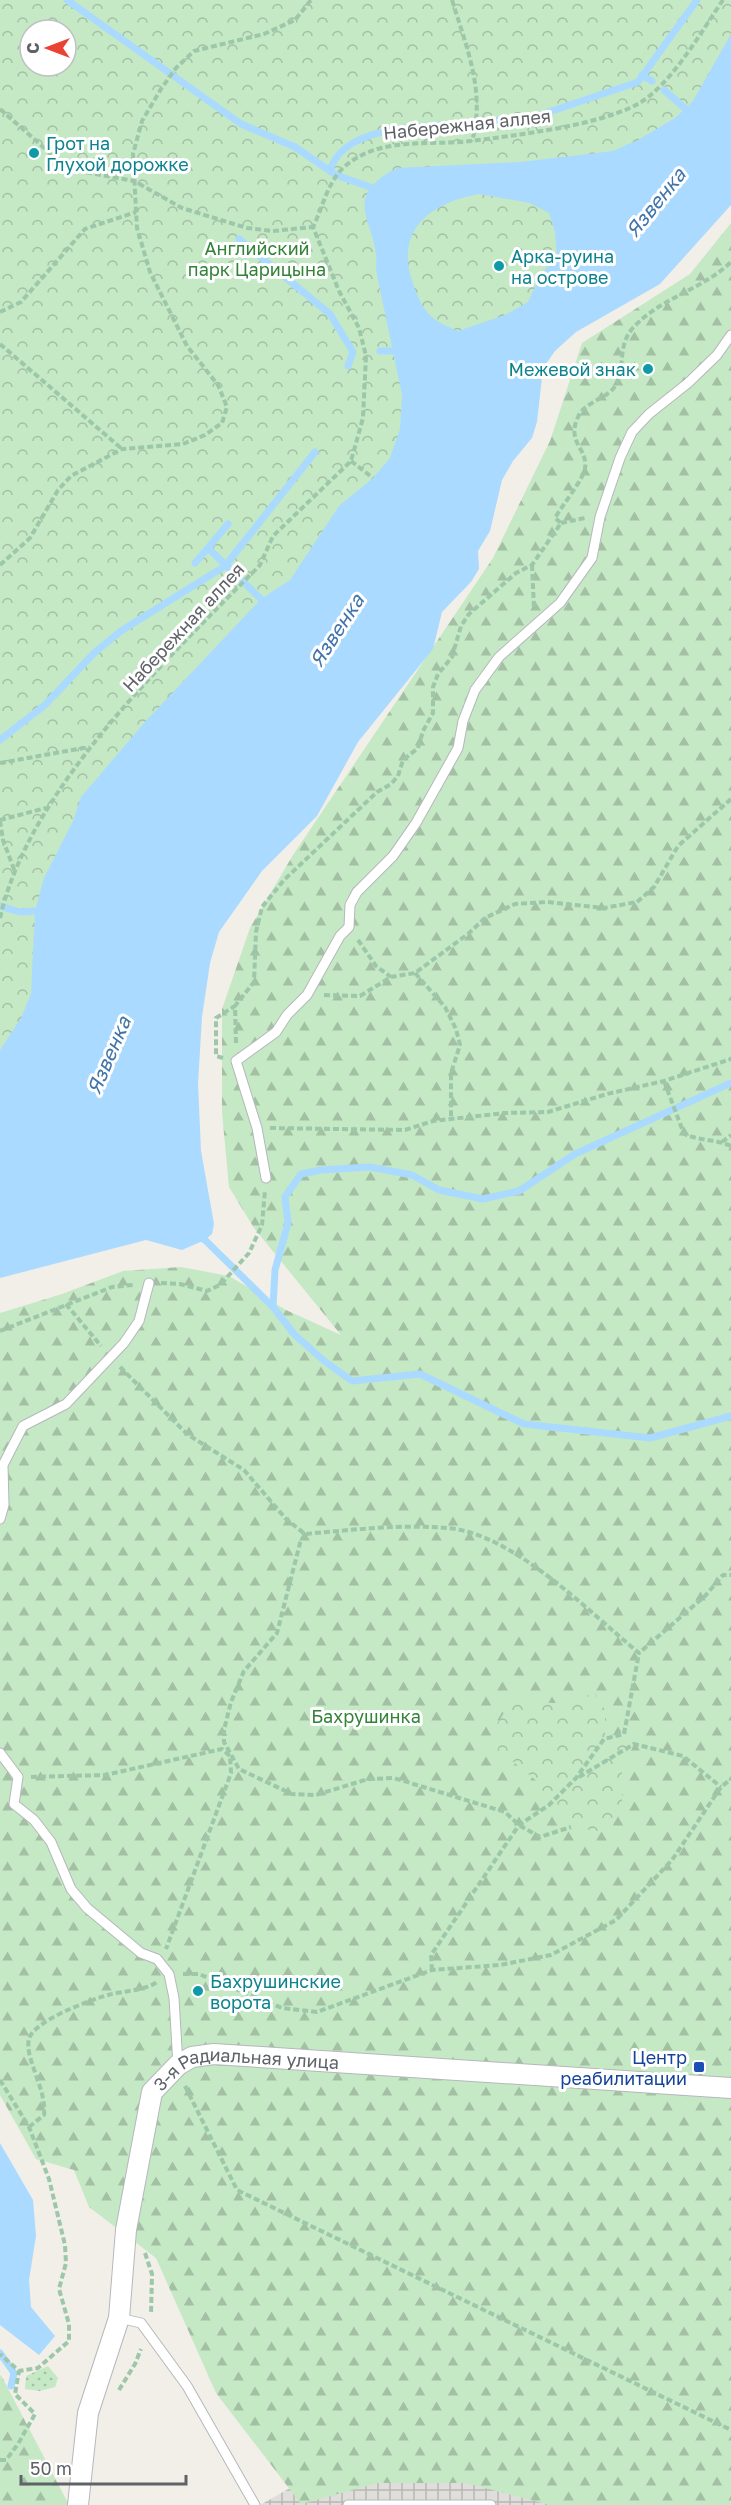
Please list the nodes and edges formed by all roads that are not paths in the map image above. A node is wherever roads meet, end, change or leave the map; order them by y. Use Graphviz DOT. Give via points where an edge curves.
graph roads {
  1 [pos="731,335"];
  2 [pos="266,1178"];
  3 [pos="149,1283"];
  4 [pos="0,1519"];
  5 [pos="0,1753"];
  6 [pos="180,2074"];
  7 [pos="731,2088"];
  8 [pos="119,2318"];
  9 [pos="78,2505"];
  10 [pos="255,2505"];
  11 [pos="348,2505"];
  12 [pos="491,2505"];
  1 -- 2 [label="lane" via="717,355 633,432 600,517 592,558 578,581 560,603 499,657 475,690 458,748 393,856 357,892 350,905 349,927 307,995 276,1032 236,1061 257,1128"];
  3 -- 4 [label="lane" via="139,1321 110,1358 66,1404 23,1426 3,1466 4,1505"];
  5 -- 6 [label="lane" via="18,1777 14,1804 34,1820 51,1842 71,1889 105,1926 141,1953 157,1959 170,1974"];
  6 -- 7 [label="street, 3-я Радиальная улица" via="192,2057 214,2054"];
  6 -- 8 [label="street, 3-я Радиальная улица" via="152,2091 126,2230"];
  8 -- 9 [label="street, 3-я Радиальная улица" via="88,2414"];
  8 -- 10 [label="lane" via="141,2323 187,2386"];
  11 -- 12 [label="lane"];
}
